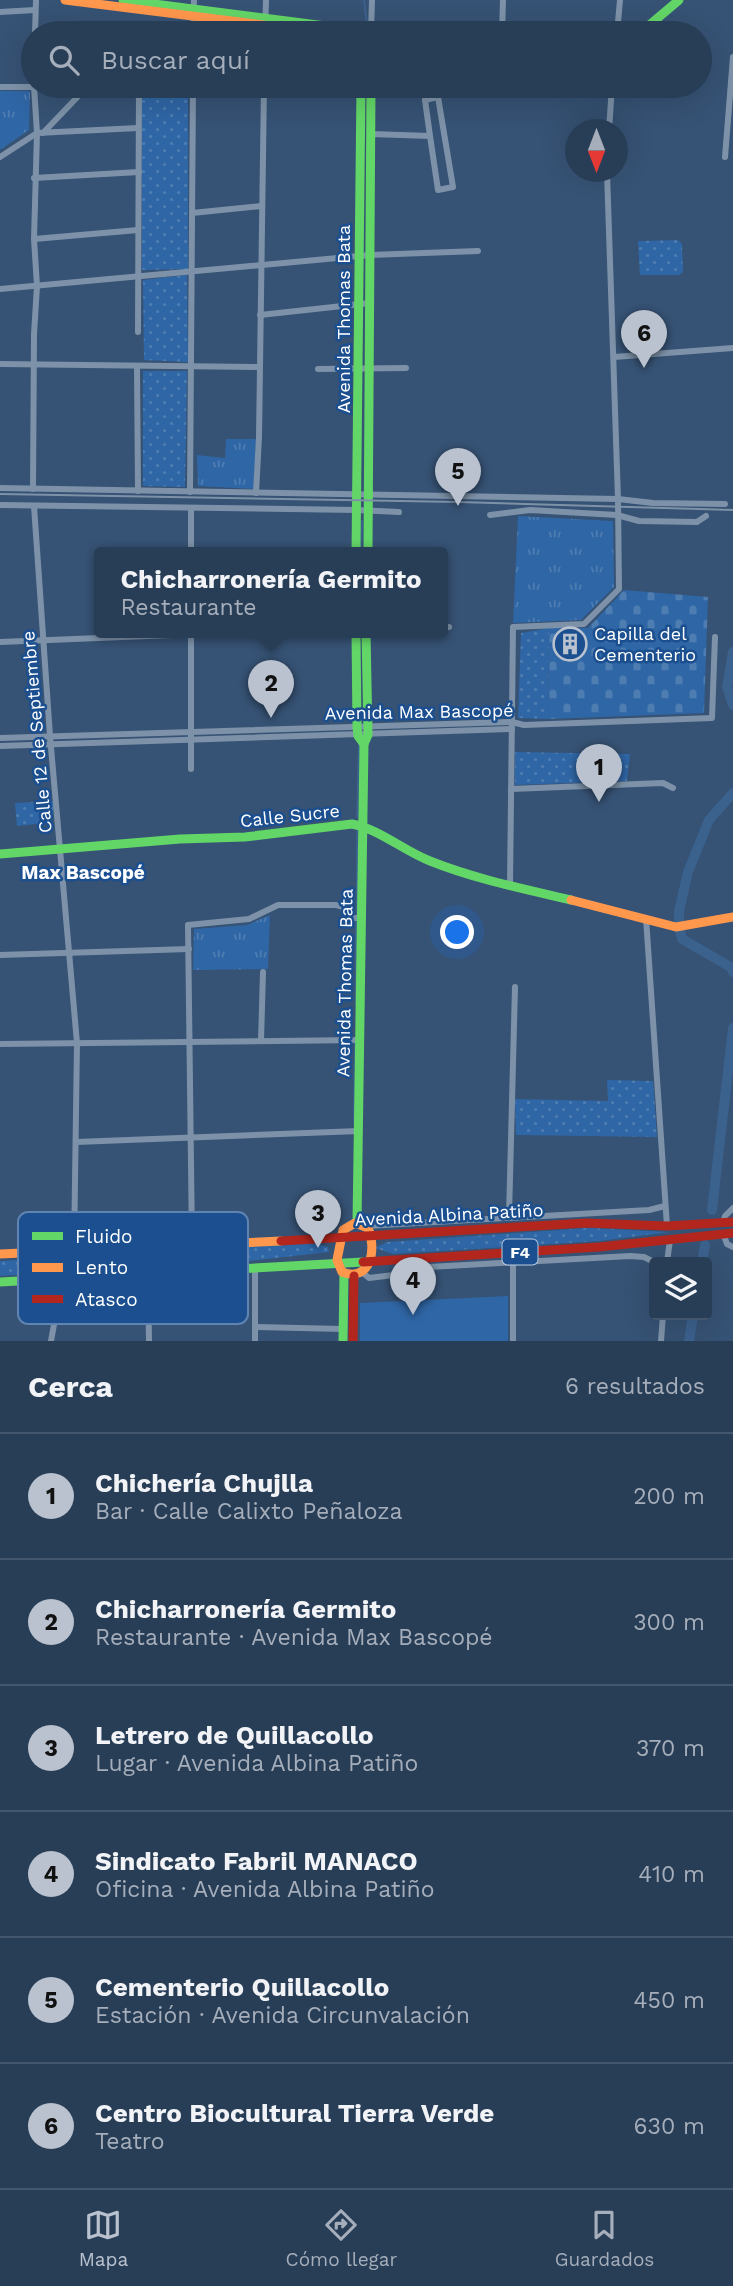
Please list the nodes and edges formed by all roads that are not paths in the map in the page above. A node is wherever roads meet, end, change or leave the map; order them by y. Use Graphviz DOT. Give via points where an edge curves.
graph roads {
  1 [pos="36,0"];
  2 [pos="65,0"];
  3 [pos="123,0"];
  4 [pos="266,0"];
  5 [pos="372,0"];
  6 [pos="503,0"];
  7 [pos="620,0"];
  8 [pos="679,0"];
  9 [pos="193,8"];
  10 [pos="35,10"];
  11 [pos="0,12"];
  12 [pos="35,21"];
  13 [pos="248,21"];
  14 [pos="265,21"];
  15 [pos="371,21"];
  16 [pos="502,21"];
  17 [pos="618,21"];
  18 [pos="654,21"];
  19 [pos="733,57"];
  20 [pos="21,86"];
  21 [pos="0,87"];
  22 [pos="36,98"];
  23 [pos="76,98"];
  24 [pos="139,98"];
  25 [pos="193,98"];
  26 [pos="264,98"];
  27 [pos="361,98"];
  28 [pos="371,98"];
  29 [pos="434,98"];
  30 [pos="438,98"];
  31 [pos="611,98"];
  32 [pos="610,119"];
  33 [pos="138,128"];
  34 [pos="40,133"];
  35 [pos="371,134"];
  36 [pos="429,136"];
  37 [pos="0,157"];
  38 [pos="725,157"];
  39 [pos="139,172"];
  40 [pos="34,178"];
  41 [pos="607,182"];
  42 [pos="261,206"];
  43 [pos="192,214"];
  44 [pos="138,230"];
  45 [pos="34,239"];
  46 [pos="478,251"];
  47 [pos="365,255"];
  48 [pos="260,265"];
  49 [pos="192,272"];
  50 [pos="138,276"];
  51 [pos="37,286"];
  52 [pos="0,289"];
  53 [pos="370,303"];
  54 [pos="360,304"];
  55 [pos="260,315"];
  56 [pos="138,332"];
  57 [pos="733,348"];
  58 [pos="614,357"];
  59 [pos="34,363"];
  60 [pos="0,364"];
  61 [pos="192,366"];
  62 [pos="137,367"];
  63 [pos="260,367"];
  64 [pos="406,368"];
  65 [pos="318,369"];
  66 [pos="365,369"];
  67 [pos="0,488"];
  68 [pos="33,489"];
  69 [pos="138,491"];
  70 [pos="190,492"];
  71 [pos="256,494"];
  72 [pos="357,494"];
  73 [pos="369,494"];
  74 [pos="618,499"];
  75 [pos="725,504"];
  76 [pos="0,505"];
  77 [pos="34,506"];
  78 [pos="191,508"];
  79 [pos="357,510"];
  80 [pos="369,510"];
  81 [pos="399,512"];
  82 [pos="490,515"];
  83 [pos="617,515"];
  84 [pos="706,516"];
  85 [pos="191,547"];
  86 [pos="356,547"];
  87 [pos="368,547"];
  88 [pos="715,637"];
  89 [pos="106,638"];
  90 [pos="191,638"];
  91 [pos="356,638"];
  92 [pos="366,638"];
  93 [pos="43,641"];
  94 [pos="0,642"];
  95 [pos="512,726"];
  96 [pos="363,734"];
  97 [pos="191,735"];
  98 [pos="50,736"];
  99 [pos="0,738"];
  100 [pos="51,744"];
  101 [pos="0,746"];
  102 [pos="191,769"];
  103 [pos="673,788"];
  104 [pos="511,789"];
  105 [pos="362,826"];
  106 [pos="60,849"];
  107 [pos="0,854"];
  108 [pos="510,885"];
  109 [pos="733,917"];
  110 [pos="361,918"];
  111 [pos="646,918"];
  112 [pos="189,949"];
  113 [pos="69,952"];
  114 [pos="0,955"];
  115 [pos="263,972"];
  116 [pos="515,987"];
  117 [pos="360,1040"];
  118 [pos="189,1041"];
  119 [pos="261,1041"];
  120 [pos="77,1043"];
  121 [pos="0,1044"];
  122 [pos="359,1130"];
  123 [pos="190,1139"];
  124 [pos="76,1142"];
  125 [pos="664,1206"];
  126 [pos="733,1208"];
  127 [pos="75,1212"];
  128 [pos="191,1212"];
  129 [pos="509,1216"];
  130 [pos="728,1222"];
  131 [pos="361,1224"];
  132 [pos="667,1226"];
  133 [pos="728,1233"];
  134 [pos="372,1236"];
  135 [pos="340,1237"];
  136 [pos="670,1238"];
  137 [pos="248,1241"];
  138 [pos="733,1247"];
  139 [pos="18,1253"];
  140 [pos="0,1254"];
  141 [pos="668,1257"];
  142 [pos="649,1260"];
  143 [pos="369,1261"];
  144 [pos="513,1261"];
  145 [pos="337,1263"];
  146 [pos="248,1268"];
  147 [pos="255,1268"];
  148 [pos="344,1273"];
  149 [pos="359,1274"];
  150 [pos="18,1281"];
  151 [pos="0,1282"];
  152 [pos="663,1320"];
  153 [pos="256,1326"];
  154 [pos="343,1329"];
  155 [pos="255,1341"];
  156 [pos="342,1341"];
  157 [pos="353,1341"];
  158 [pos="513,1341"];
  159 [pos="661,1341"];
  1 -- 10 [label="street"];
  2 -- 9 [label="main road"];
  3 -- 9 [label="main road"];
  4 -- 14 [label="street"];
  5 -- 15 [label="street"];
  6 -- 16 [label="street"];
  7 -- 17 [label="street"];
  8 -- 18 [label="main road"];
  9 -- 13 [label="main road"];
  10 -- 11 [label="street"];
  10 -- 12 [label="street"];
  19 -- 38 [label="street"];
  20 -- 21 [label="street"];
  22 -- 34 [label="street"];
  23 -- 34 [label="street"];
  24 -- 33 [label="street"];
  25 -- 43 [label="street"];
  26 -- 42 [label="street"];
  27 -- 47 [label="main road, Avenida Thomas Bata"];
  28 -- 35 [label="main road, Avenida Thomas Bata"];
  29 -- 36 [label="street" via="425,100"];
  30 -- 36 [label="street" via="453,187 438,190"];
  31 -- 32 [label="street"];
  33 -- 34 [label="street"];
  33 -- 39 [label="street"];
  34 -- 37 [label="street"];
  34 -- 40 [label="street"];
  35 -- 36 [label="street"];
  35 -- 47 [label="main road, Avenida Thomas Bata"];
  39 -- 40 [label="street"];
  39 -- 44 [label="street"];
  40 -- 45 [label="street"];
  41 -- 58 [label="street"];
  42 -- 43 [label="street"];
  42 -- 48 [label="street"];
  43 -- 49 [label="street"];
  44 -- 45 [label="street"];
  44 -- 50 [label="street"];
  45 -- 51 [label="street"];
  46 -- 47 [label="street"];
  47 -- 48 [label="street"];
  47 -- 53 [label="main road, Avenida Thomas Bata"];
  47 -- 54 [label="main road, Avenida Thomas Bata"];
  48 -- 49 [label="street"];
  48 -- 55 [label="street"];
  49 -- 50 [label="street"];
  49 -- 61 [label="street"];
  50 -- 51 [label="street"];
  50 -- 56 [label="street"];
  51 -- 52 [label="street"];
  51 -- 59 [label="street"];
  53 -- 54 [label="street"];
  53 -- 66 [label="main road, Avenida Thomas Bata"];
  54 -- 55 [label="street"];
  54 -- 66 [label="main road, Avenida Thomas Bata"];
  55 -- 63 [label="street"];
  57 -- 58 [label="street"];
  58 -- 74 [label="street"];
  59 -- 60 [label="street"];
  59 -- 62 [label="street"];
  59 -- 68 [label="street"];
  61 -- 62 [label="street"];
  61 -- 63 [label="street"];
  61 -- 70 [label="street"];
  62 -- 69 [label="street"];
  63 -- 71 [label="street"];
  64 -- 66 [label="street"];
  65 -- 66 [label="street"];
  66 -- 72 [label="main road, Avenida Thomas Bata"];
  66 -- 73 [label="main road, Avenida Thomas Bata"];
  67 -- 68 [label="street"];
  68 -- 69 [label="street"];
  69 -- 70 [label="street"];
  70 -- 71 [label="street"];
  71 -- 72 [label="street"];
  72 -- 73 [label="street"];
  72 -- 79 [label="main road, Avenida Thomas Bata"];
  73 -- 74 [label="street"];
  73 -- 80 [label="main road, Avenida Thomas Bata"];
  74 -- 75 [label="street"];
  74 -- 83 [label="street"];
  76 -- 77 [label="street"];
  77 -- 78 [label="street"];
  77 -- 93 [label="street, Calle 12 de Septiembre"];
  78 -- 79 [label="street"];
  78 -- 85 [label="street"];
  79 -- 80 [label="street"];
  79 -- 86 [label="main road, Avenida Thomas Bata"];
  80 -- 81 [label="street"];
  80 -- 87 [label="main road, Avenida Thomas Bata"];
  82 -- 83 [label="street" via="530,510"];
  83 -- 84 [label="street" via="639,522 697,522"];
  83 -- 95 [label="street" via="619,589 584,624 513,626"];
  88 -- 95 [label="street, Avenida Max Bascopé" via="712,718"];
  89 -- 93 [label="street"];
  90 -- 97 [label="street"];
  91 -- 96 [label="main road, Avenida Thomas Bata"];
  92 -- 96 [label="main road, Avenida Thomas Bata"];
  93 -- 94 [label="street"];
  93 -- 98 [label="street, Calle 12 de Septiembre"];
  95 -- 96 [label="street, Avenida Max Bascopé"];
  95 -- 104 [label="street"];
  96 -- 97 [label="street, Avenida Max Bascopé"];
  96 -- 105 [label="main road, Avenida Thomas Bata"];
  97 -- 98 [label="street, Avenida Max Bascopé"];
  97 -- 100 [label="street, Avenida Max Bascopé"];
  97 -- 102 [label="street"];
  98 -- 99 [label="street, Avenida Max Bascopé"];
  98 -- 100 [label="street, Calle 12 de Septiembre"];
  100 -- 101 [label="street, Avenida Max Bascopé"];
  100 -- 106 [label="street, Calle 12 de Septiembre"];
  103 -- 104 [label="street" via="663,783"];
  104 -- 108 [label="street"];
  105 -- 106 [label="main road, Calle Sucre"];
  105 -- 108 [label="main road, Calle Sucre" via="412,854"];
  105 -- 110 [label="main road, Avenida Thomas Bata"];
  106 -- 107 [label="main road, Calle Sucre"];
  106 -- 113 [label="street, Calle 12 de Septiembre"];
  108 -- 111 [label="main road, Calle Sucre"];
  109 -- 111 [label="main road, Calle Sucre" via="680,927"];
  110 -- 112 [label="street" via="352,918 346,908 336,905 278,905 248,919 188,925"];
  110 -- 117 [label="main road, Avenida Thomas Bata"];
  111 -- 125 [label="street"];
  112 -- 113 [label="street"];
  112 -- 118 [label="street"];
  113 -- 114 [label="street"];
  113 -- 120 [label="street, Calle 12 de Septiembre"];
  115 -- 119 [label="street"];
  116 -- 129 [label="street"];
  117 -- 119 [label="street"];
  117 -- 122 [label="main road, Avenida Thomas Bata"];
  118 -- 119 [label="street"];
  118 -- 120 [label="street"];
  118 -- 123 [label="street"];
  120 -- 121 [label="street"];
  120 -- 124 [label="street, Calle 12 de Septiembre"];
  122 -- 123 [label="street"];
  122 -- 131 [label="main road, Avenida Thomas Bata"];
  123 -- 124 [label="street"];
  123 -- 128 [label="street"];
  124 -- 127 [label="street, Calle 12 de Septiembre"];
  125 -- 129 [label="street"];
  125 -- 132 [label="street"];
  126 -- 130 [label="street" via="726,1216"];
  129 -- 131 [label="street"];
  130 -- 132 [label="main road, Avenida Albina Patiño / F4"];
  131 -- 134 [label="main road"];
  131 -- 135 [label="main road" via="346,1226"];
  132 -- 134 [label="main road, Avenida Albina Patiño / F4" via="586,1223"];
  133 -- 136 [label="main road, F4"];
  133 -- 138 [label="street" via="727,1244"];
  134 -- 135 [label="main road, Avenida Albina Patiño / F4"];
  134 -- 143 [label="main road"];
  135 -- 137 [label="main road, Avenida Albina Patiño / F4"];
  135 -- 145 [label="main road"];
  136 -- 141 [label="street"];
  136 -- 143 [label="main road, F4" via="599,1247"];
  139 -- 140 [label="main road, Avenida Albina Patiño / F4"];
  142 -- 144 [label="street" via="630,1256"];
  143 -- 145 [label="main road, F4"];
  143 -- 149 [label="main road"];
  144 -- 149 [label="street" via="429,1267 369,1278"];
  144 -- 158 [label="street"];
  145 -- 147 [label="main road, F4"];
  145 -- 148 [label="main road"];
  146 -- 147 [label="main road, F4"];
  147 -- 153 [label="street"];
  148 -- 149 [label="main road"];
  148 -- 154 [label="main road"];
  149 -- 157 [label="main road"];
  150 -- 151 [label="main road, F4"];
  152 -- 159 [label="street"];
  153 -- 154 [label="street"];
  153 -- 155 [label="street"];
  154 -- 156 [label="main road"];
}
